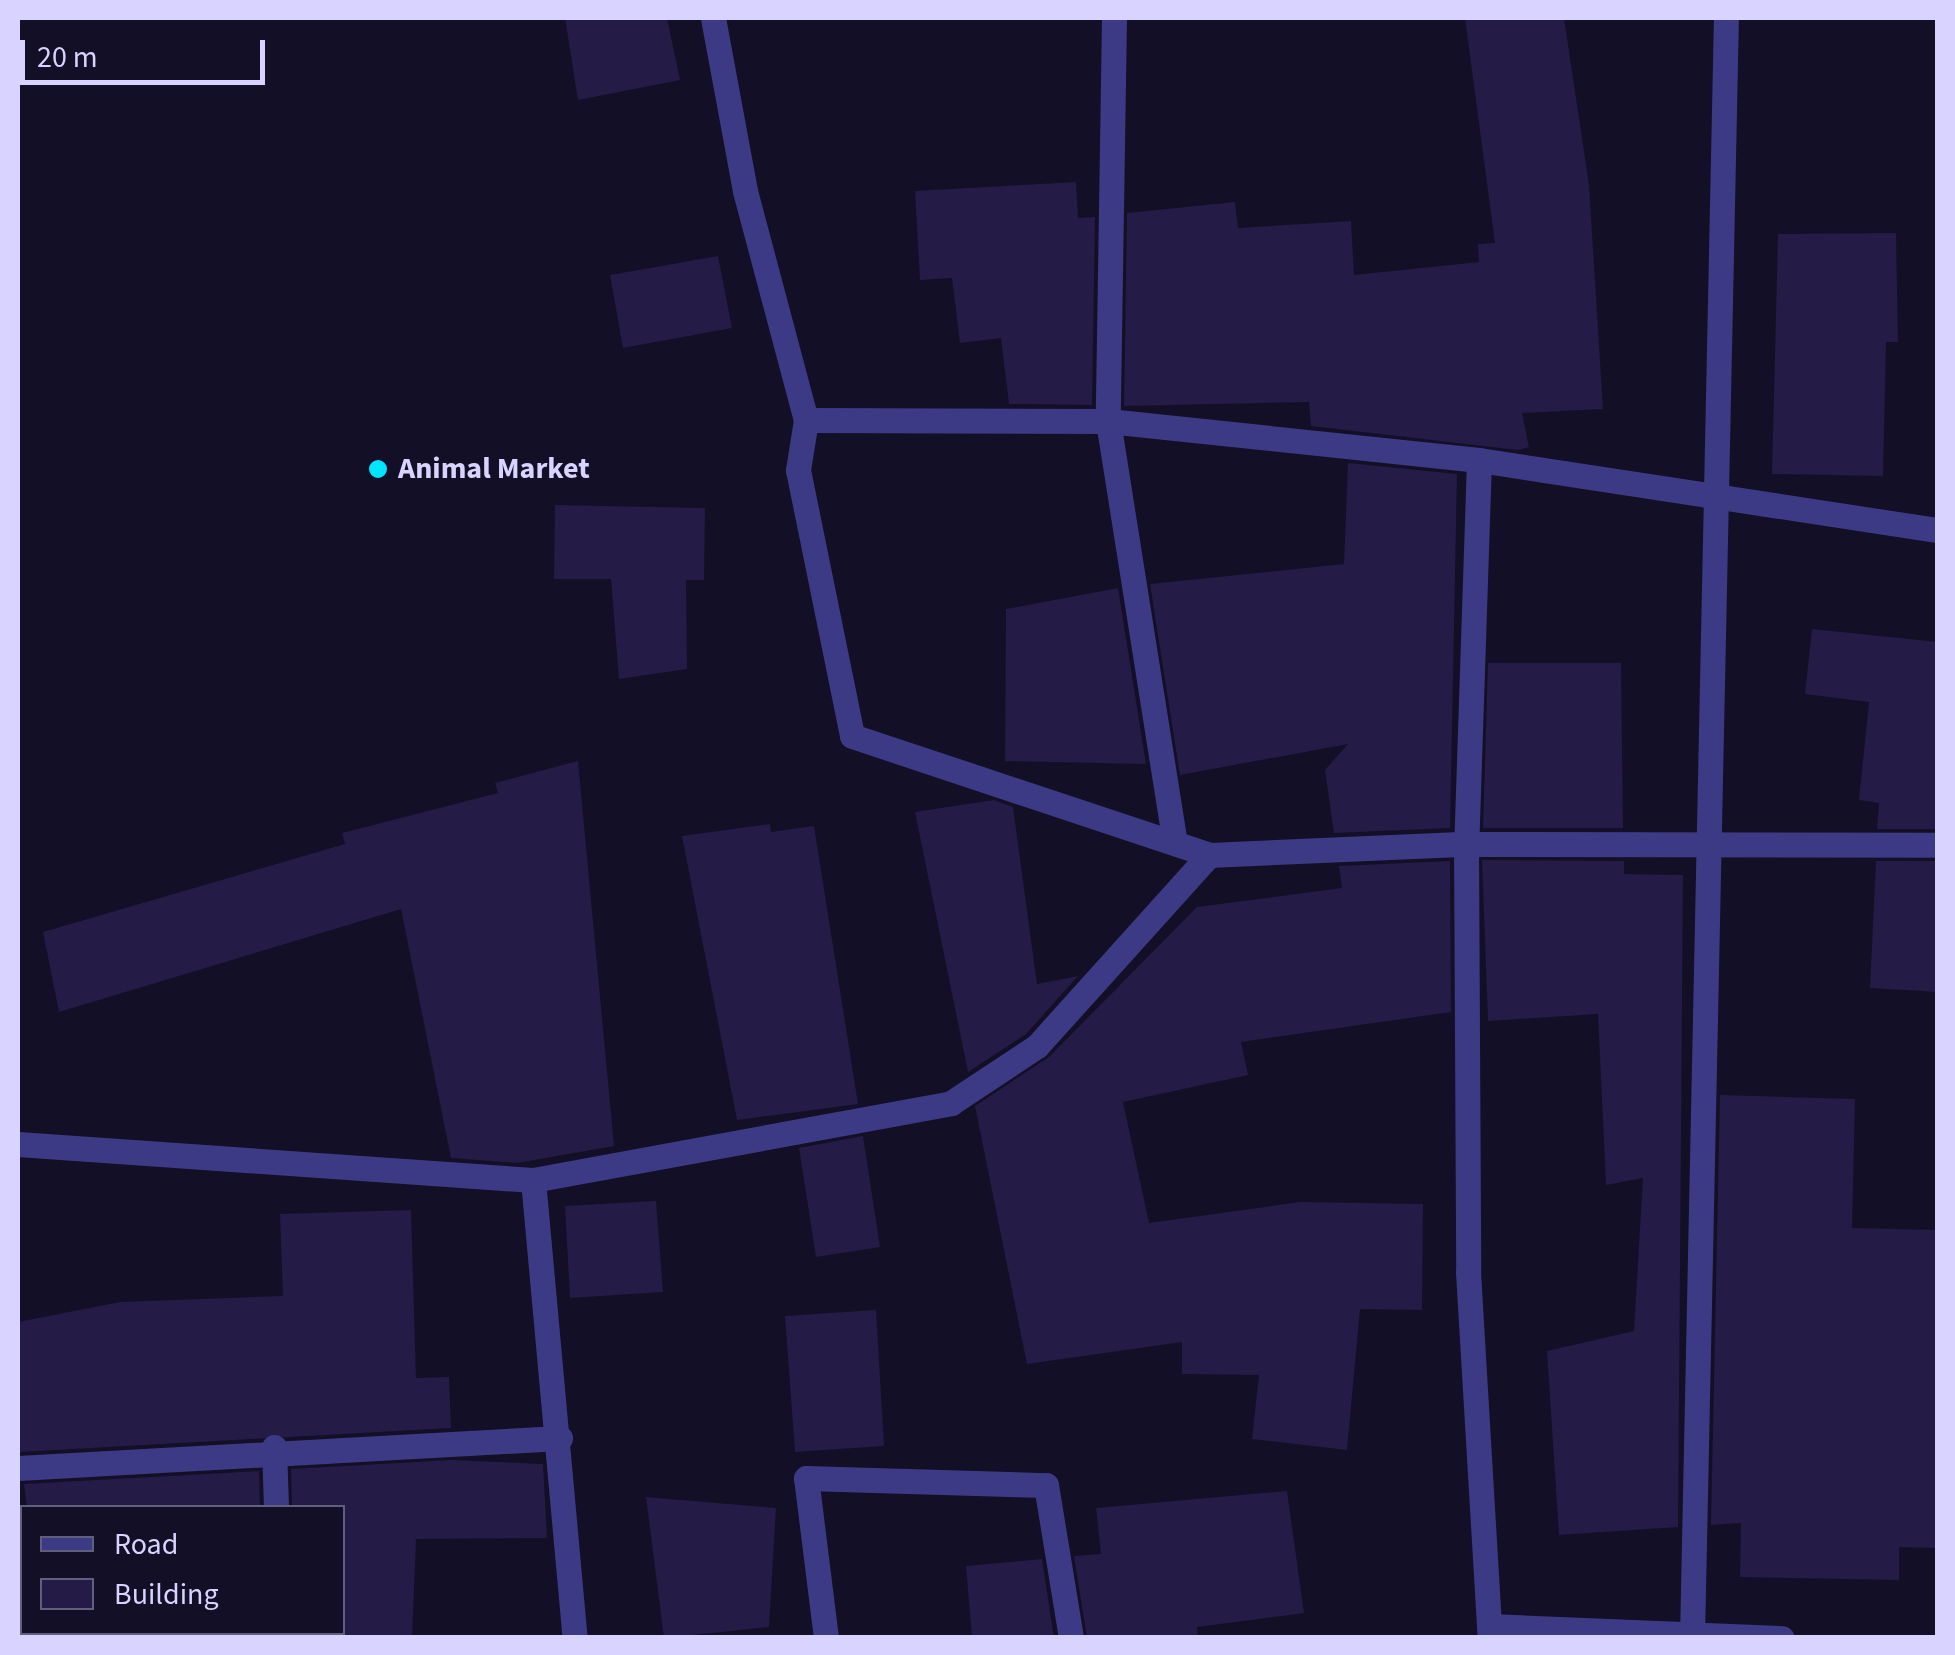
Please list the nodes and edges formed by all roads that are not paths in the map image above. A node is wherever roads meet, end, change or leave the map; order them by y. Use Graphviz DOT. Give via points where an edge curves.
graph roads {
  1 [pos="713,18"];
  2 [pos="1114,18"];
  3 [pos="1726,18"];
  4 [pos="806,420"];
  5 [pos="1108,421"];
  6 [pos="1478,460"];
  7 [pos="1710,498"];
  8 [pos="1938,530"];
  9 [pos="1174,838"];
  10 [pos="1466,844"];
  11 [pos="1938,845"];
  12 [pos="1713,848"];
  13 [pos="1209,855"];
  14 [pos="18,1144"];
  15 [pos="534,1180"];
  16 [pos="560,1438"];
  17 [pos="274,1447"];
  18 [pos="18,1468"];
  19 [pos="276,1505"];
  20 [pos="1490,1632"];
  21 [pos="1692,1635"];
  22 [pos="576,1638"];
  23 [pos="826,1638"];
  24 [pos="1071,1638"];
  25 [pos="1782,1638"];
  1 -- 4 [label="street" via="745,191"];
  2 -- 5 [label="street"];
  3 -- 7 [label="street"];
  4 -- 5 [label="street"];
  4 -- 9 [label="street" via="798,470 852,736 1126,832"];
  5 -- 6 [label="street"];
  5 -- 9 [label="street"];
  6 -- 7 [label="street"];
  6 -- 10 [label="street"];
  7 -- 8 [label="street"];
  7 -- 12 [label="street"];
  9 -- 13 [label="street"];
  10 -- 12 [label="street"];
  10 -- 13 [label="street"];
  10 -- 20 [label="street" via="1468,1272"];
  11 -- 12 [label="street"];
  12 -- 21 [label="street"];
  13 -- 15 [label="street" via="1037,1046 952,1103"];
  14 -- 15 [label="street"];
  15 -- 16 [label="street"];
  16 -- 17 [label="street"];
  16 -- 22 [label="street"];
  17 -- 18 [label="street"];
  17 -- 19 [label="street"];
  20 -- 21 [label="street"];
  21 -- 25 [label="street"];
  23 -- 24 [label="street" via="806,1478 1046,1485"];
}
